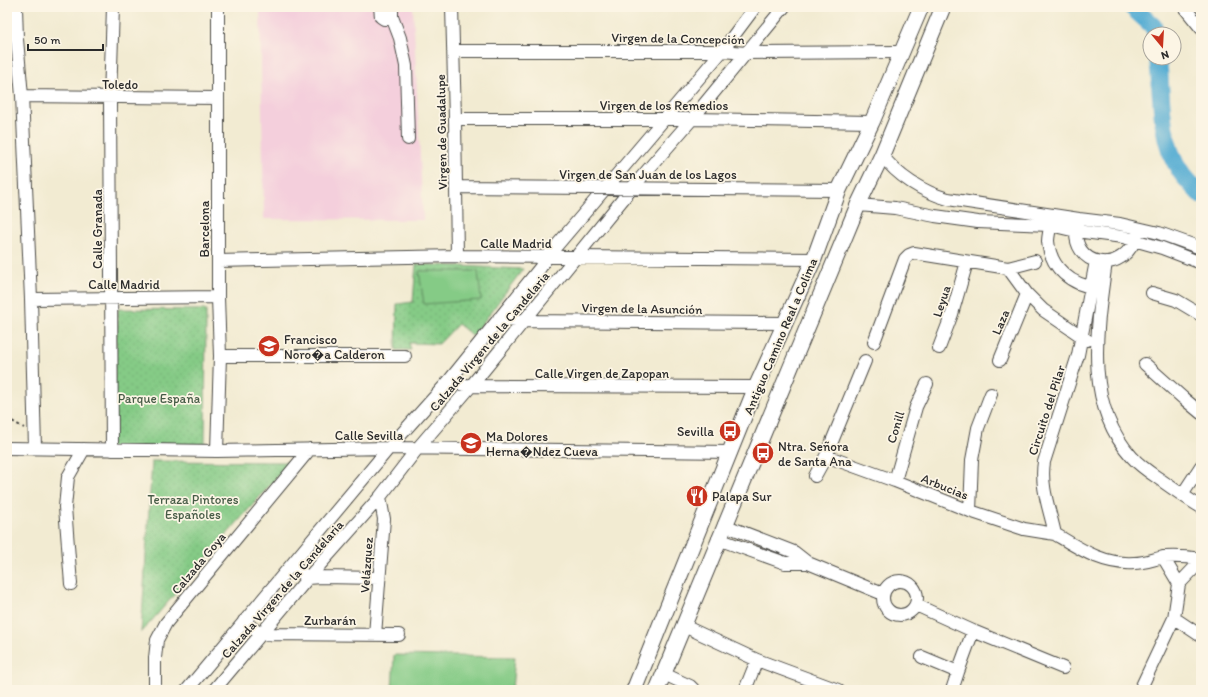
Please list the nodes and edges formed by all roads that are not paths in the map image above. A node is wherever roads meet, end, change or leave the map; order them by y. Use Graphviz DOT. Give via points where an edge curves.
graph roads {
  1 [pos="16,7"];
  2 [pos="112,7"];
  3 [pos="218,7"];
  4 [pos="380,7"];
  5 [pos="452,7"];
  6 [pos="755,7"];
  7 [pos="784,7"];
  8 [pos="921,7"];
  9 [pos="1184,7"];
  10 [pos="942,10"];
  11 [pos="392,12"];
  12 [pos="1201,28"];
  13 [pos="12,39"];
  14 [pos="453,51"];
  15 [pos="722,51"];
  16 [pos="902,52"];
  17 [pos="746,53"];
  18 [pos="22,96"];
  19 [pos="110,98"];
  20 [pos="217,98"];
  21 [pos="455,119"];
  22 [pos="692,119"];
  23 [pos="664,120"];
  24 [pos="872,122"];
  25 [pos="408,139"];
  26 [pos="882,155"];
  27 [pos="456,187"];
  28 [pos="604,188"];
  29 [pos="632,188"];
  30 [pos="839,190"];
  31 [pos="858,205"];
  32 [pos="995,205"];
  33 [pos="994,222"];
  34 [pos="1077,225"];
  35 [pos="1050,226"];
  36 [pos="1138,228"];
  37 [pos="1135,240"];
  38 [pos="1201,248"];
  39 [pos="457,256"];
  40 [pos="547,257"];
  41 [pos="577,257"];
  42 [pos="814,258"];
  43 [pos="218,261"];
  44 [pos="1035,261"];
  45 [pos="1101,261"];
  46 [pos="967,262"];
  47 [pos="1201,263"];
  48 [pos="1008,268"];
  49 [pos="1096,288"];
  50 [pos="1152,293"];
  51 [pos="1027,294"];
  52 [pos="218,297"];
  53 [pos="112,298"];
  54 [pos="31,299"];
  55 [pos="1201,315"];
  56 [pos="499,318"];
  57 [pos="524,321"];
  58 [pos="784,323"];
  59 [pos="1082,337"];
  60 [pos="874,342"];
  61 [pos="1096,346"];
  62 [pos="939,348"];
  63 [pos="220,356"];
  64 [pos="405,356"];
  65 [pos="1000,360"];
  66 [pos="865,361"];
  67 [pos="1145,364"];
  68 [pos="448,382"];
  69 [pos="927,384"];
  70 [pos="471,386"];
  71 [pos="756,387"];
  72 [pos="991,394"];
  73 [pos="1201,413"];
  74 [pos="7,448"];
  75 [pos="35,448"];
  76 [pos="389,448"];
  77 [pos="84,449"];
  78 [pos="417,449"];
  79 [pos="112,450"];
  80 [pos="310,450"];
  81 [pos="217,451"];
  82 [pos="731,452"];
  83 [pos="826,456"];
  84 [pos="1201,466"];
  85 [pos="815,476"];
  86 [pos="895,481"];
  87 [pos="1182,495"];
  88 [pos="380,497"];
  89 [pos="1201,507"];
  90 [pos="970,511"];
  91 [pos="724,526"];
  92 [pos="1055,534"];
  93 [pos="718,540"];
  94 [pos="768,542"];
  95 [pos="762,554"];
  96 [pos="1164,557"];
  97 [pos="1201,560"];
  98 [pos="808,562"];
  99 [pos="292,564"];
  100 [pos="308,578"];
  101 [pos="379,578"];
  102 [pos="71,584"];
  103 [pos="1179,584"];
  104 [pos="883,594"];
  105 [pos="916,605"];
  106 [pos="1174,618"];
  107 [pos="244,621"];
  108 [pos="684,626"];
  109 [pos="974,631"];
  110 [pos="260,634"];
  111 [pos="399,634"];
  112 [pos="375,635"];
  113 [pos="1201,636"];
  114 [pos="922,657"];
  115 [pos="758,660"];
  116 [pos="1063,668"];
  117 [pos="958,672"];
  118 [pos="664,674"];
  119 [pos="155,690"];
  120 [pos="187,690"];
  121 [pos="214,690"];
  122 [pos="634,690"];
  123 [pos="657,690"];
  124 [pos="694,690"];
  125 [pos="745,690"];
  126 [pos="838,690"];
  127 [pos="952,690"];
  128 [pos="1140,690"];
  1 -- 13 [label="street"];
  2 -- 19 [label="street, Calle Granada"];
  3 -- 20 [label="street, Barcelona"];
  4 -- 11 [label="street" via="381,17 384,19 390,19"];
  5 -- 14 [label="street, Virgen de Guadalupe"];
  6 -- 15 [label="street, Calzada Virgen de la Candelaria"];
  7 -- 17 [label="street, Calzada Virgen de la Candelaria"];
  8 -- 16 [label="main road, Antiguo Camino Real a Colima"];
  9 -- 12 [label="street"];
  10 -- 26 [label="main road, Antiguo Camino Real a Colima"];
  11 -- 25 [label="street" via="406,66"];
  13 -- 18 [label="street"];
  14 -- 15 [label="street, Virgen de la Concepción"];
  14 -- 21 [label="street, Virgen de Guadalupe"];
  15 -- 17 [label="street, Virgen de la Concepción"];
  15 -- 23 [label="street, Calzada Virgen de la Candelaria"];
  16 -- 17 [label="street, Virgen de la Concepción"];
  16 -- 24 [label="main road, Antiguo Camino Real a Colima"];
  17 -- 22 [label="street, Calzada Virgen de la Candelaria"];
  18 -- 19 [label="street, Toledo"];
  18 -- 54 [label="street"];
  19 -- 20 [label="street, Toledo"];
  19 -- 53 [label="street, Calle Granada"];
  20 -- 43 [label="street, Barcelona"];
  21 -- 23 [label="street, Virgen de los Remedios"];
  21 -- 27 [label="street, Virgen de Guadalupe"];
  22 -- 23 [label="street, Virgen de los Remedios"];
  22 -- 24 [label="street, Virgen de los Remedios"];
  22 -- 29 [label="street, Calzada Virgen de la Candelaria"];
  23 -- 28 [label="street, Calzada Virgen de la Candelaria"];
  24 -- 30 [label="main road, Antiguo Camino Real a Colima"];
  26 -- 31 [label="main road, Antiguo Camino Real a Colima"];
  26 -- 32 [label="street" via="899,173 938,196"];
  27 -- 28 [label="street, Virgen de San Juan de los Lagos"];
  27 -- 39 [label="street, Virgen de Guadalupe"];
  28 -- 29 [label="street, Virgen de San Juan de los Lagos"];
  28 -- 40 [label="street, Calzada Virgen de la Candelaria"];
  29 -- 30 [label="street, Virgen de San Juan de los Lagos"];
  29 -- 41 [label="street, Calzada Virgen de la Candelaria"];
  30 -- 42 [label="main road, Antiguo Camino Real a Colima"];
  31 -- 33 [label="street" via="895,208 955,220"];
  31 -- 91 [label="main road, Antiguo Camino Real a Colima"];
  32 -- 33 [label="street"];
  32 -- 34 [label="street"];
  33 -- 35 [label="street"];
  34 -- 35 [label="street"];
  34 -- 36 [label="street" via="1120,224"];
  34 -- 37 [label="street"];
  34 -- 45 [label="street" via="1080,249 1087,256"];
  35 -- 49 [label="street" via="1048,240 1051,254 1063,274 1082,285"];
  36 -- 37 [label="street"];
  36 -- 38 [label="street" via="1158,232"];
  37 -- 45 [label="street" via="1126,255 1117,260"];
  37 -- 47 [label="street"];
  39 -- 40 [label="street, Calle Madrid"];
  39 -- 43 [label="street, Calle Madrid"];
  40 -- 41 [label="street, Calle Madrid"];
  40 -- 56 [label="street, Calzada Virgen de la Candelaria"];
  41 -- 42 [label="street, Calle Madrid"];
  41 -- 57 [label="street, Calzada Virgen de la Candelaria"];
  42 -- 58 [label="main road, Antiguo Camino Real a Colima"];
  43 -- 52 [label="street, Barcelona"];
  44 -- 48 [label="street"];
  45 -- 49 [label="street, Circuito del Pilar"];
  46 -- 48 [label="street"];
  46 -- 60 [label="street" via="914,253 908,255"];
  46 -- 62 [label="street, Leyua"];
  48 -- 51 [label="street"];
  49 -- 59 [label="street, Circuito del Pilar"];
  49 -- 61 [label="street, Circuito del Pilar"];
  50 -- 55 [label="street" via="1176,300"];
  51 -- 59 [label="street" via="1043,310"];
  51 -- 65 [label="street, Laza"];
  52 -- 53 [label="street, Calle Madrid"];
  52 -- 63 [label="street, Barcelona"];
  53 -- 54 [label="street, Calle Madrid"];
  53 -- 79 [label="street, Calle Granada"];
  54 -- 75 [label="street"];
  56 -- 57 [label="street, Virgen de la Asunción"];
  56 -- 68 [label="street, Calzada Virgen de la Candelaria"];
  57 -- 58 [label="street, Virgen de la Asunción"];
  57 -- 70 [label="street, Calzada Virgen de la Candelaria"];
  58 -- 71 [label="main road, Antiguo Camino Real a Colima"];
  59 -- 61 [label="street"];
  59 -- 92 [label="street, Circuito del Pilar" via="1042,472"];
  61 -- 87 [label="street, Circuito del Pilar" via="1101,399 1122,445 1144,468"];
  63 -- 64 [label="street"];
  63 -- 81 [label="street, Barcelona"];
  66 -- 83 [label="street"];
  67 -- 73 [label="street"];
  68 -- 70 [label="street, Calle Virgen de Zapopan"];
  68 -- 76 [label="street, Calzada Virgen de la Candelaria"];
  69 -- 86 [label="street, Conill" via="916,407"];
  70 -- 71 [label="street, Calle Virgen de Zapopan"];
  70 -- 78 [label="street, Calzada Virgen de la Candelaria"];
  71 -- 82 [label="main road, Antiguo Camino Real a Colima"];
  72 -- 90 [label="street" via="978,428 972,460"];
  74 -- 75 [label="street, Calle Sevilla"];
  75 -- 77 [label="street, Calle Sevilla"];
  76 -- 78 [label="street, Calle Sevilla"];
  76 -- 80 [label="street, Calle Sevilla"];
  76 -- 99 [label="street, Calzada Virgen de la Candelaria"];
  77 -- 79 [label="street, Calle Sevilla"];
  77 -- 102 [label="street" via="68,477 65,507"];
  78 -- 82 [label="street, Calle Sevilla"];
  78 -- 88 [label="street, Calzada Virgen de la Candelaria"];
  79 -- 81 [label="street, Calle Sevilla"];
  80 -- 81 [label="street, Calle Sevilla"];
  80 -- 119 [label="street, Calzada Goya" via="166,624 157,640"];
  82 -- 122 [label="main road, Antiguo Camino Real a Colima"];
  83 -- 85 [label="street"];
  83 -- 86 [label="street, Arbucias"];
  84 -- 87 [label="street"];
  86 -- 90 [label="street, Arbucias"];
  87 -- 89 [label="street, Circuito del Pilar"];
  88 -- 100 [label="street, Calzada Virgen de la Candelaria"];
  88 -- 101 [label="street, Velázquez" via="384,519"];
  90 -- 92 [label="street, Arbucias" via="1024,529"];
  91 -- 93 [label="main road, Antiguo Camino Real a Colima"];
  91 -- 94 [label="street"];
  92 -- 96 [label="street" via="1092,556 1106,561 1136,563"];
  93 -- 95 [label="street"];
  93 -- 108 [label="main road, Antiguo Camino Real a Colima"];
  94 -- 95 [label="street"];
  94 -- 98 [label="street" via="794,552"];
  95 -- 98 [label="street" via="786,563"];
  96 -- 97 [label="street"];
  96 -- 103 [label="street"];
  97 -- 103 [label="street"];
  98 -- 104 [label="street"];
  99 -- 100 [label="street"];
  99 -- 107 [label="street, Calzada Virgen de la Candelaria"];
  100 -- 101 [label="street"];
  100 -- 110 [label="street, Calzada Virgen de la Candelaria"];
  101 -- 112 [label="street, Velázquez"];
  103 -- 106 [label="street"];
  104 -- 105 [label="street" via="884,607 894,614 907,614"];
  104 -- 105 [label="street" via="891,583 905,582 915,590"];
  105 -- 109 [label="street"];
  106 -- 113 [label="street"];
  106 -- 128 [label="street"];
  107 -- 110 [label="street"];
  107 -- 120 [label="street, Calzada Virgen de la Candelaria"];
  108 -- 115 [label="street"];
  108 -- 118 [label="main road, Antiguo Camino Real a Colima"];
  109 -- 116 [label="street"];
  109 -- 117 [label="street"];
  110 -- 112 [label="street, Zurbarán"];
  110 -- 121 [label="street, Calzada Virgen de la Candelaria"];
  111 -- 112 [label="street, Zurbarán"];
  114 -- 117 [label="street"];
  115 -- 125 [label="street"];
  115 -- 126 [label="street"];
  117 -- 127 [label="street"];
  118 -- 123 [label="main road, Antiguo Camino Real a Colima"];
  118 -- 124 [label="street"];
}
